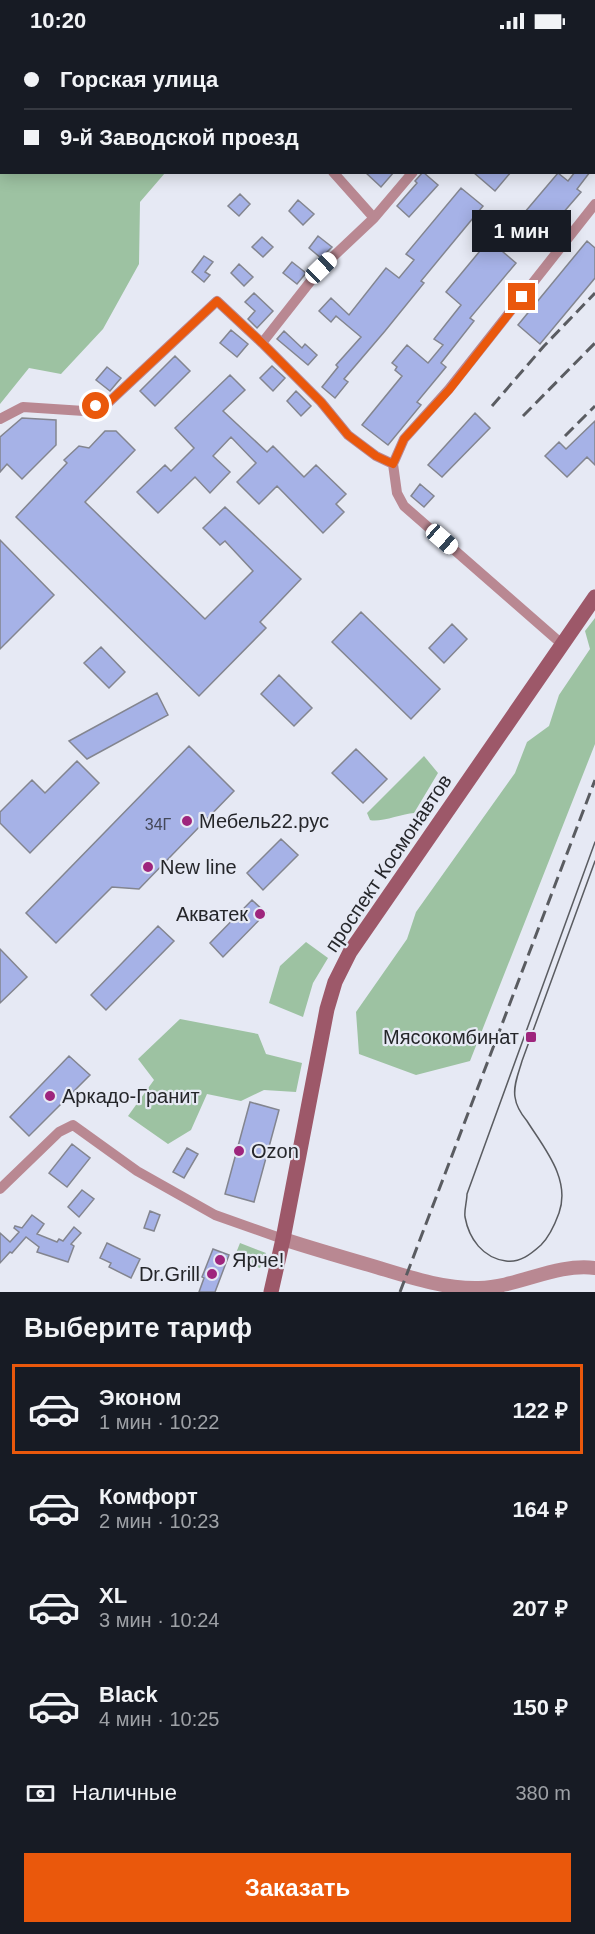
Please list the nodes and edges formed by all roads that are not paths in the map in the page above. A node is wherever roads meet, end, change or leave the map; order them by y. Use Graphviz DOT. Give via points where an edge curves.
graph roads {
  1 [pos="335,174"];
  2 [pos="410,174"];
  3 [pos="595,204"];
  4 [pos="374,218"];
  5 [pos="262,343"];
  6 [pos="0,419"];
  7 [pos="393,464"];
  8 [pos="595,597"];
  9 [pos="563,645"];
  10 [pos="0,1189"];
  11 [pos="284,1239"];
  12 [pos="595,1268"];
  13 [pos="271,1292"];
  1 -- 4 [label="street"];
  2 -- 4 [label="street"];
  3 -- 7 [label="street" via="449,390 404,439"];
  4 -- 5 [label="street" via="321,268"];
  5 -- 6 [label="street" via="217,301 109,402 84,411 23,407"];
  5 -- 7 [label="street" via="348,435"];
  7 -- 9 [label="street" via="397,493 404,506"];
  8 -- 9 [label="main road, проспект Космонавтов"];
  9 -- 11 [label="main road, проспект Космонавтов" via="345,962 327,1008"];
  10 -- 11 [label="street" via="59,1132 73,1125 137,1171 216,1215"];
  11 -- 12 [label="street" via="406,1277 463,1287 505,1285 580,1266"];
  11 -- 13 [label="main road, проспект Космонавтов"];
}
